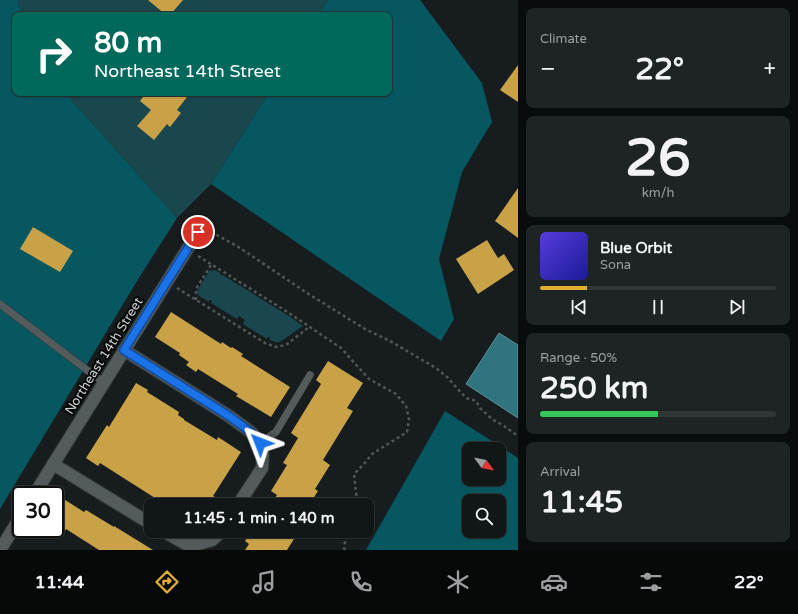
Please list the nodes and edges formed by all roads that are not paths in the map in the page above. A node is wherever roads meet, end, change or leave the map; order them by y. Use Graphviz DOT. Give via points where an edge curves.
graph roads {
  1 [pos="198,232"];
  2 [pos="0,304"];
  3 [pos="124,350"];
  4 [pos="310,375"];
  5 [pos="104,383"];
  6 [pos="260,443"];
  7 [pos="53,464"];
  8 [pos="40,486"];
  9 [pos="243,498"];
  10 [pos="144,520"];
  11 [pos="12,531"];
  12 [pos="175,538"];
  13 [pos="214,538"];
  14 [pos="0,550"];
  1 -- 3 [label="street, Northeast 14th Street"];
  2 -- 5 [label="lane"];
  3 -- 5 [label="street, Northeast 14th Street"];
  3 -- 6 [label="street" via="229,416 252,433"];
  4 -- 6 [label="lane" via="276,432"];
  5 -- 7 [label="street, Northeast 14th Street"];
  6 -- 9 [label="street" via="263,454 262,468"];
  7 -- 8 [label="street, Northeast 14th Street"];
  7 -- 10 [label="street"];
  11 -- 14 [label="street"];
  12 -- 13 [label="street" via="186,544 198,544"];
}
